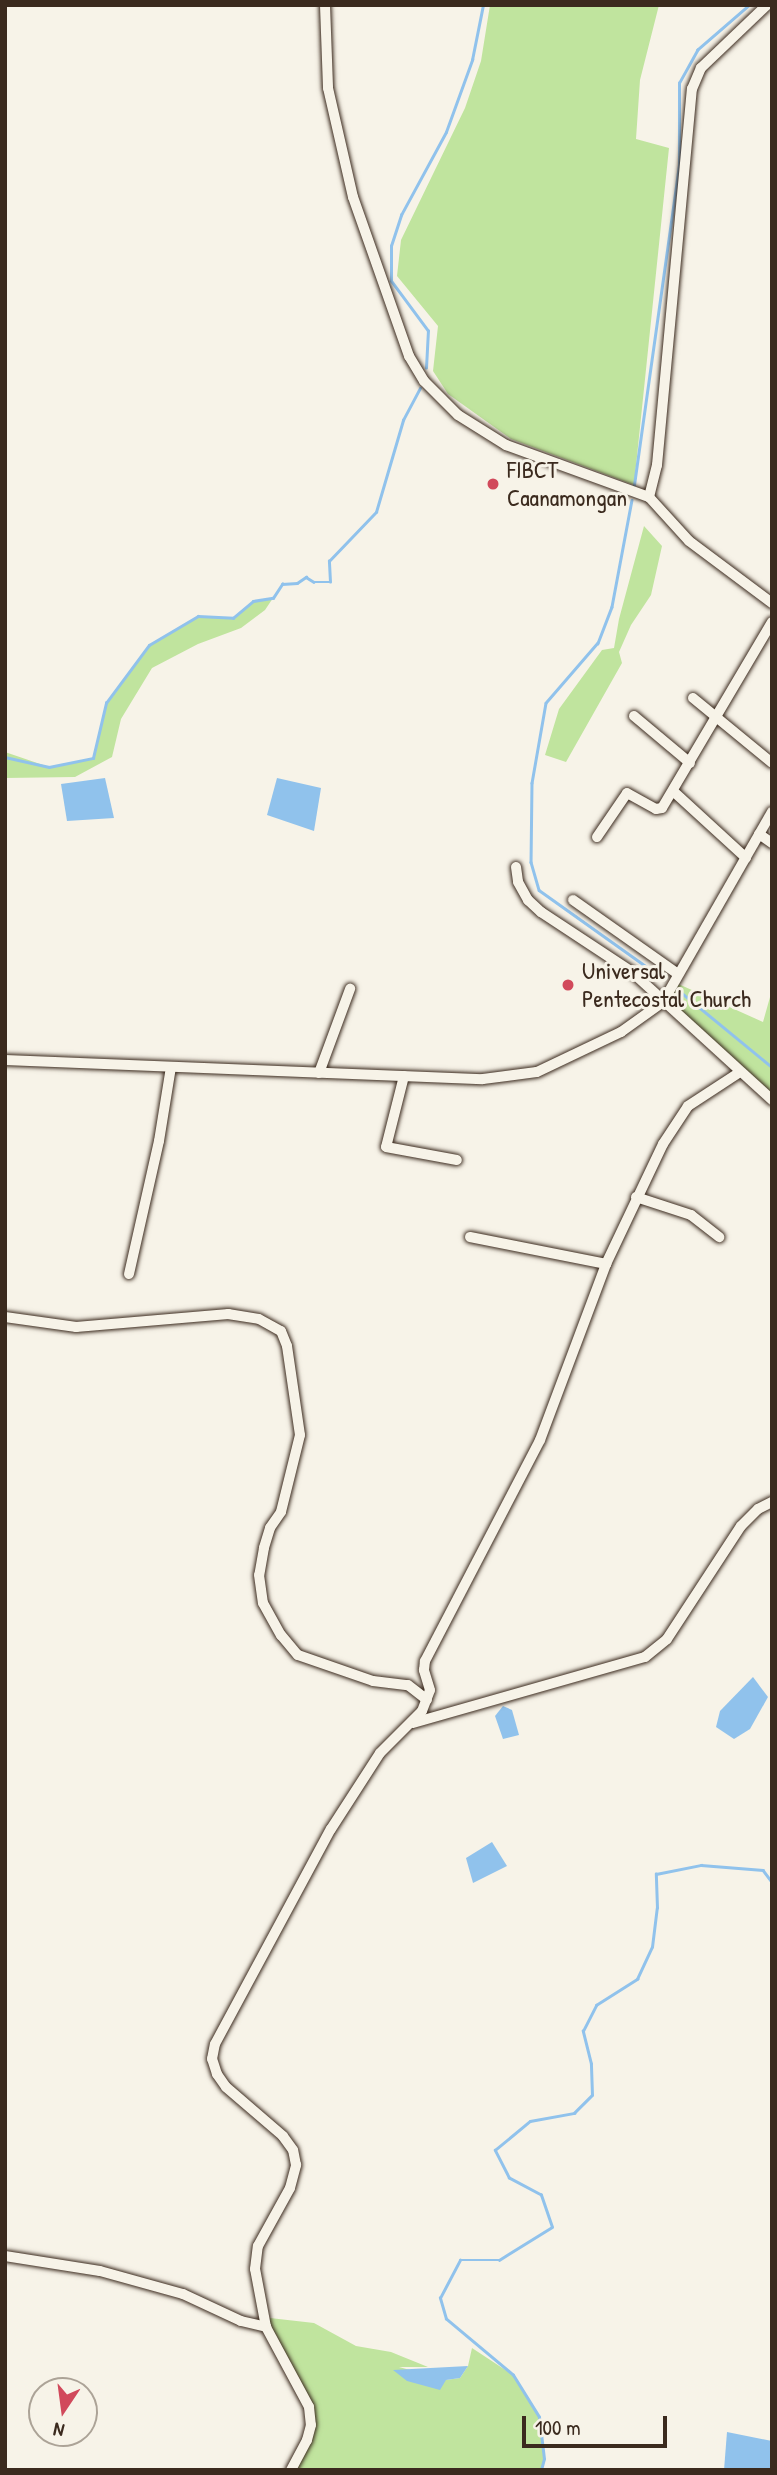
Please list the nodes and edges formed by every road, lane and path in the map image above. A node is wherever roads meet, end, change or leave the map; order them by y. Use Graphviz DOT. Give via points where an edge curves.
graph roads {
  1 [pos="325,5"];
  2 [pos="767,5"];
  3 [pos="649,497"];
  4 [pos="772,603"];
  5 [pos="772,622"];
  6 [pos="693,698"];
  7 [pos="634,716"];
  8 [pos="717,718"];
  9 [pos="690,763"];
  10 [pos="772,763"];
  11 [pos="673,791"];
  12 [pos="772,812"];
  13 [pos="759,834"];
  14 [pos="597,837"];
  15 [pos="772,843"];
  16 [pos="746,858"];
  17 [pos="516,867"];
  18 [pos="573,900"];
  19 [pos="678,974"];
  20 [pos="350,989"];
  21 [pos="663,1002"];
  22 [pos="5,1060"];
  23 [pos="171,1067"];
  24 [pos="740,1072"];
  25 [pos="319,1073"];
  26 [pos="404,1076"];
  27 [pos="772,1100"];
  28 [pos="457,1160"];
  29 [pos="636,1197"];
  30 [pos="470,1237"];
  31 [pos="719,1237"];
  32 [pos="606,1264"];
  33 [pos="129,1274"];
  34 [pos="5,1317"];
  35 [pos="772,1502"];
  36 [pos="427,1700"];
  37 [pos="413,1723"];
  38 [pos="5,2256"];
  39 [pos="266,2327"];
  40 [pos="291,2470"];
  1 -- 3 [label="street" via="328,89 353,197 409,356 424,381 458,415 506,445"];
  2 -- 3 [label="street" via="701,68 692,89 657,466"];
  3 -- 4 [label="street" via="689,541"];
  5 -- 8 [label="street"];
  6 -- 8 [label="street"];
  7 -- 9 [label="street"];
  8 -- 9 [label="street"];
  8 -- 10 [label="street"];
  9 -- 11 [label="street"];
  11 -- 14 [label="street" via="660,810 627,793"];
  11 -- 16 [label="street"];
  12 -- 13 [label="street"];
  13 -- 15 [label="street"];
  13 -- 16 [label="street"];
  16 -- 19 [label="street"];
  17 -- 21 [label="street" via="518,883 541,912 620,963"];
  18 -- 19 [label="street"];
  19 -- 21 [label="street"];
  20 -- 25 [label="street"];
  21 -- 24 [label="street"];
  21 -- 26 [label="street" via="621,1032 537,1072 483,1079"];
  22 -- 23 [label="street"];
  23 -- 25 [label="street"];
  23 -- 33 [label="street"];
  24 -- 27 [label="street"];
  24 -- 29 [label="street" via="701,1096 679,1117"];
  25 -- 26 [label="street"];
  26 -- 28 [label="street" via="386,1147"];
  29 -- 31 [label="street" via="691,1215"];
  29 -- 32 [label="street"];
  30 -- 32 [label="street"];
  32 -- 36 [label="street" via="540,1440 425,1661 430,1690"];
  34 -- 36 [label="street" via="76,1327 228,1314 259,1319 281,1331 300,1435 281,1512 264,1548 259,1575 263,1602 298,1655 373,1681 405,1684"];
  35 -- 37 [label="street" via="741,1526 667,1639 645,1657"];
  36 -- 37 [label="street"];
  37 -- 39 [label="street" via="380,1753 331,1829 215,2044 212,2059 217,2074 283,2136 296,2165 290,2188 258,2246 255,2269"];
  38 -- 39 [label="street" via="112,2275 184,2294 241,2321"];
  39 -- 40 [label="street" via="309,2407 307,2440"];
}
